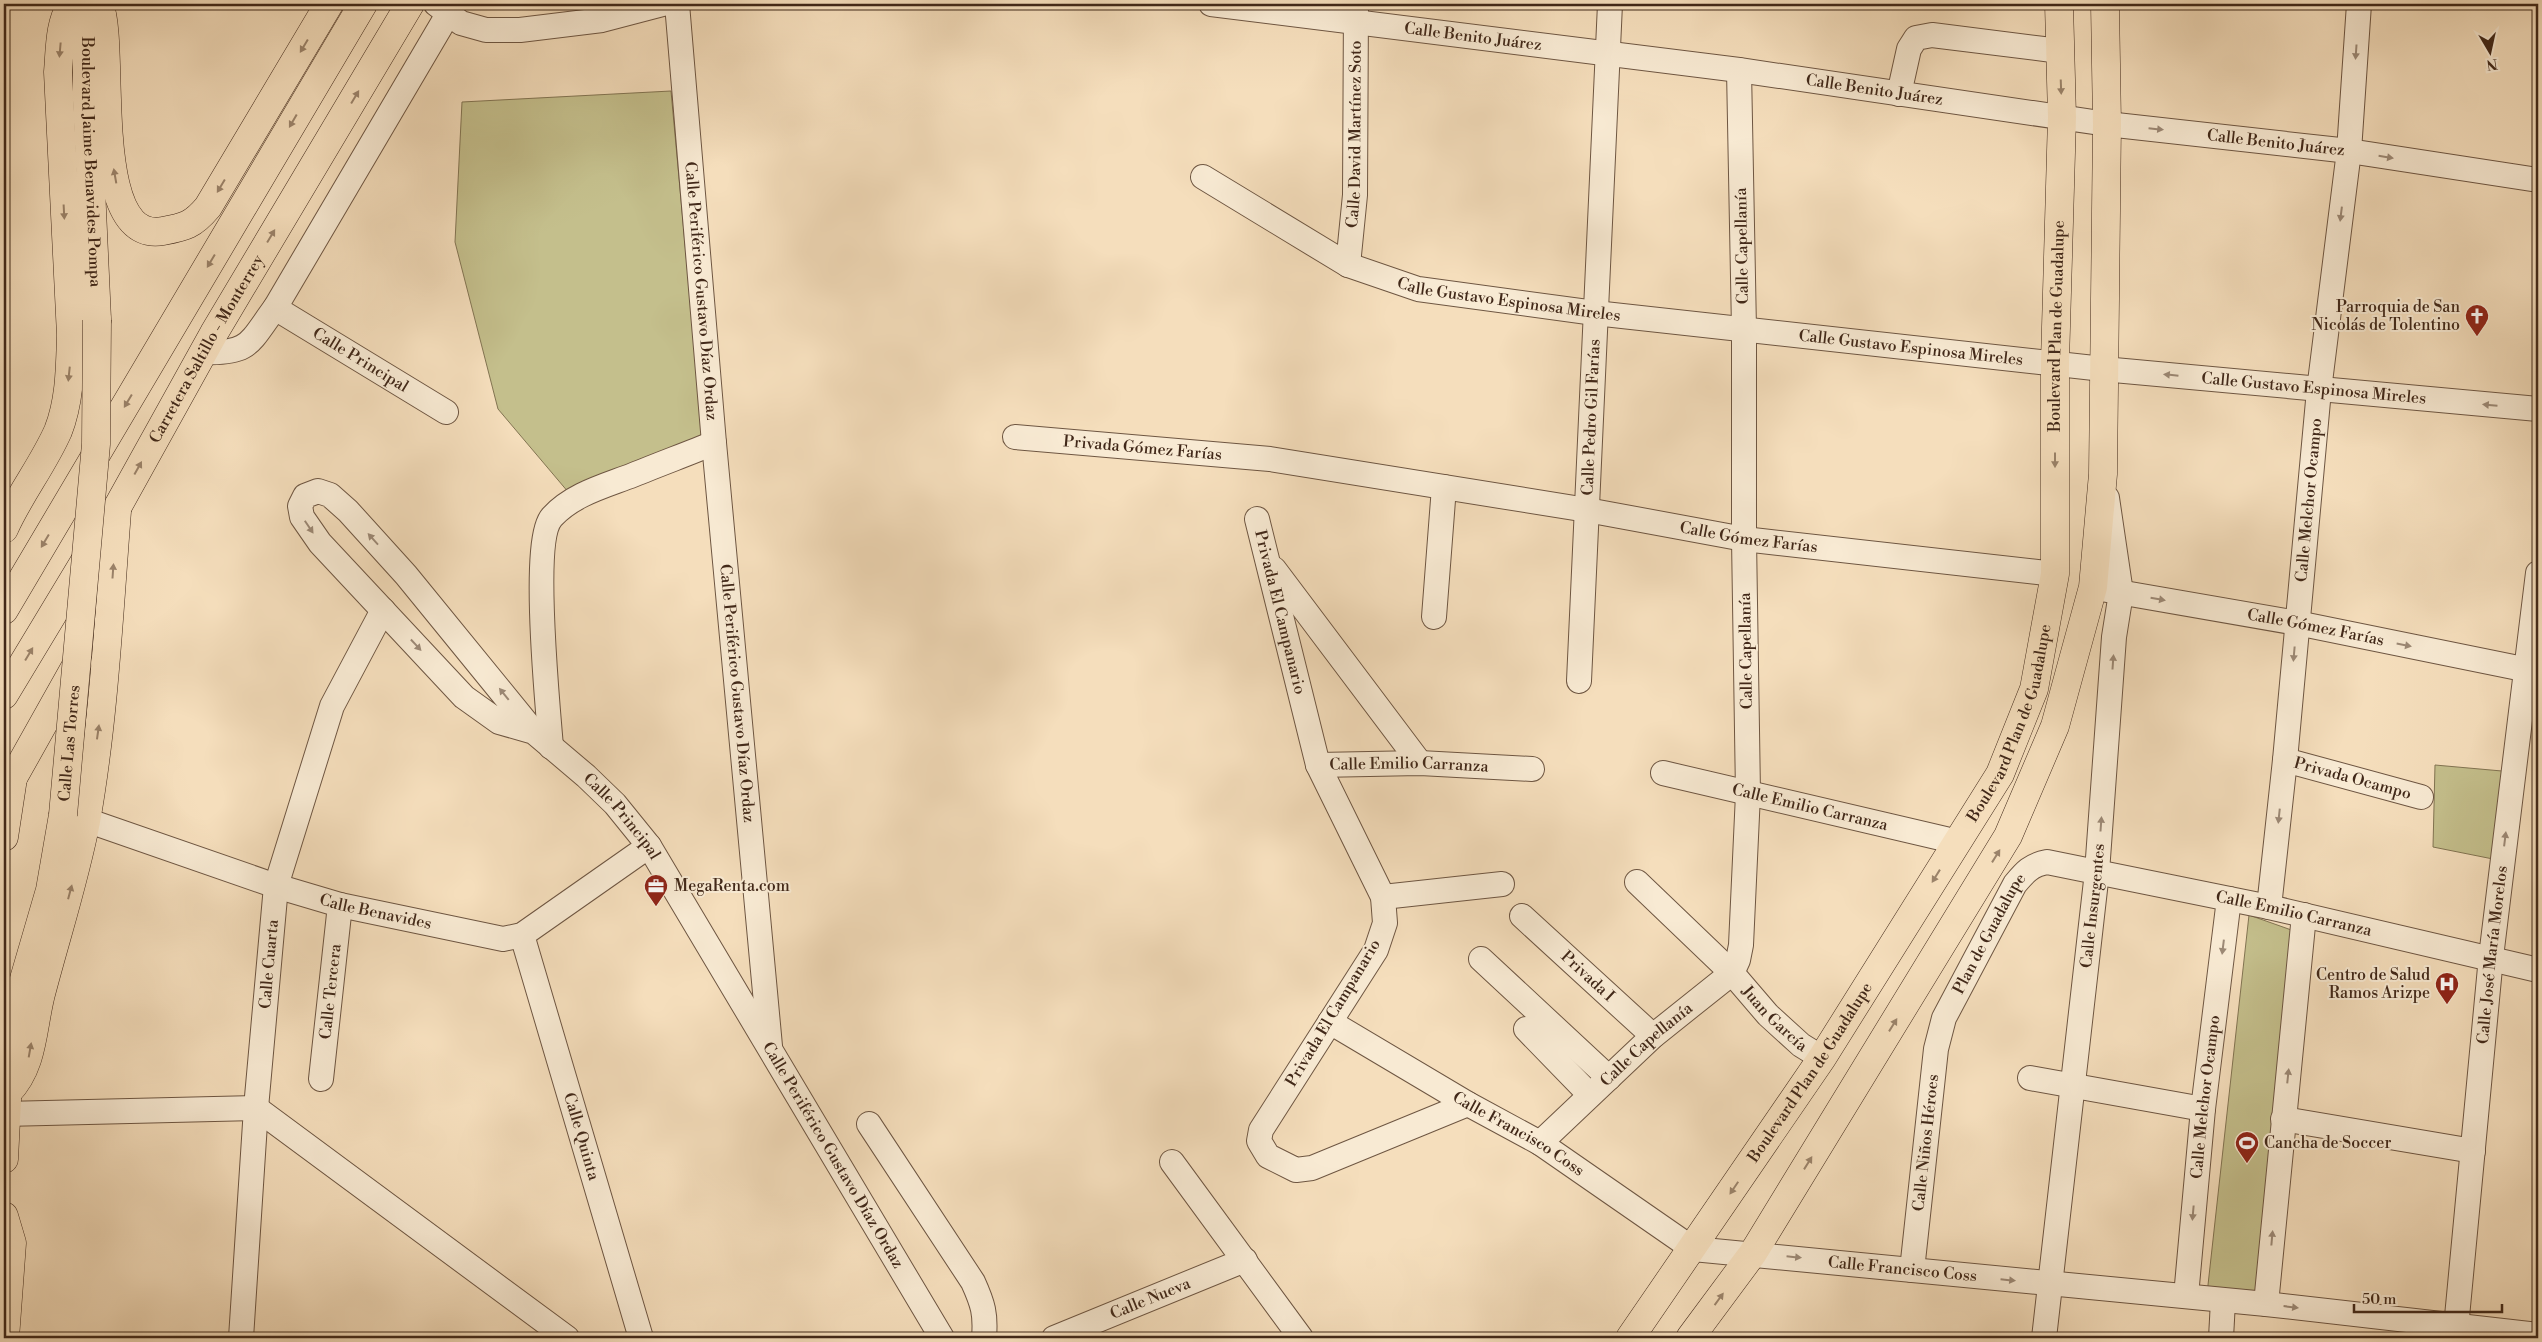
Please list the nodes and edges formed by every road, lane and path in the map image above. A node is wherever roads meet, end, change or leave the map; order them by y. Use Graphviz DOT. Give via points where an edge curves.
graph roads {
  1 [pos="72,4"];
  2 [pos="87,4"];
  3 [pos="99,4"];
  4 [pos="329,4"];
  5 [pos="363,4"];
  6 [pos="410,4"];
  7 [pos="663,4"];
  8 [pos="677,4"];
  9 [pos="1211,4"];
  10 [pos="1610,4"];
  11 [pos="2059,4"];
  12 [pos="2105,4"];
  13 [pos="2359,4"];
  14 [pos="446,7"];
  15 [pos="1356,13"];
  16 [pos="2060,51"];
  17 [pos="1607,54"];
  18 [pos="1739,70"];
  19 [pos="1899,94"];
  20 [pos="2062,118"];
  21 [pos="2107,124"];
  22 [pos="2349,151"];
  23 [pos="1203,177"];
  24 [pos="2538,180"];
  25 [pos="1348,265"];
  26 [pos="275,308"];
  27 [pos="1595,313"];
  28 [pos="97,320"];
  29 [pos="1744,329"];
  30 [pos="203,352"];
  31 [pos="2055,362"];
  32 [pos="2103,368"];
  33 [pos="2319,390"];
  34 [pos="2538,409"];
  35 [pos="446,412"];
  36 [pos="1015,436"];
  37 [pos="714,443"];
  38 [pos="1270,459"];
  39 [pos="2103,474"];
  40 [pos="1444,487"];
  41 [pos="118,506"];
  42 [pos="1587,510"];
  43 [pos="1257,519"];
  44 [pos="4,530"];
  45 [pos="1744,539"];
  46 [pos="1268,562"];
  47 [pos="2538,573"];
  48 [pos="2055,574"];
  49 [pos="2093,587"];
  50 [pos="2121,593"];
  51 [pos="110,603"];
  52 [pos="4,610"];
  53 [pos="383,610"];
  54 [pos="1434,617"];
  55 [pos="2297,623"];
  56 [pos="2532,670"];
  57 [pos="1579,681"];
  58 [pos="4,695"];
  59 [pos="543,740"];
  60 [pos="2285,760"];
  61 [pos="1420,763"];
  62 [pos="1318,765"];
  63 [pos="1532,769"];
  64 [pos="1663,773"];
  65 [pos="8,778"];
  66 [pos="1748,794"];
  67 [pos="2421,797"];
  68 [pos="75,818"];
  69 [pos="4,837"];
  70 [pos="1958,842"];
  71 [pos="649,846"];
  72 [pos="2047,862"];
  73 [pos="2097,872"];
  74 [pos="1637,882"];
  75 [pos="1502,884"];
  76 [pos="276,886"];
  77 [pos="1382,897"];
  78 [pos="2229,899"];
  79 [pos="340,905"];
  80 [pos="2269,906"];
  81 [pos="2304,915"];
  82 [pos="1522,916"];
  83 [pos="522,935"];
  84 [pos="2491,958"];
  85 [pos="1481,959"];
  86 [pos="2538,970"];
  87 [pos="1732,973"];
  88 [pos="1944,1018"];
  89 [pos="1330,1022"];
  90 [pos="1526,1028"];
  91 [pos="1653,1036"];
  92 [pos="771,1052"];
  93 [pos="1822,1058"];
  94 [pos="1609,1078"];
  95 [pos="2030,1078"];
  96 [pos="320,1079"];
  97 [pos="2074,1085"];
  98 [pos="1590,1095"];
  99 [pos="1468,1104"];
  100 [pos="6,1105"];
  101 [pos="256,1108"];
  102 [pos="2203,1109"];
  103 [pos="2283,1119"];
  104 [pos="869,1124"];
  105 [pos="1540,1143"];
  106 [pos="2473,1151"];
  107 [pos="4,1158"];
  108 [pos="1172,1162"];
  109 [pos="4,1216"];
  110 [pos="1693,1249"];
  111 [pos="1753,1253"];
  112 [pos="1245,1260"];
  113 [pos="1912,1270"];
  114 [pos="2050,1285"];
  115 [pos="2186,1296"];
  116 [pos="2223,1301"];
  117 [pos="2266,1304"];
  118 [pos="2456,1332"];
  119 [pos="2538,1336"];
  120 [pos="5,1338"];
  121 [pos="241,1338"];
  122 [pos="567,1338"];
  123 [pos="641,1338"];
  124 [pos="942,1338"];
  125 [pos="984,1338"];
  126 [pos="1054,1338"];
  127 [pos="1301,1338"];
  128 [pos="1630,1338"];
  129 [pos="1690,1338"];
  130 [pos="2044,1338"];
  131 [pos="2221,1338"];
  1 -- 44 [label="main road, one-way" via="62,28 58,72 71,335 68,388 58,430"];
  2 -- 28 [label="main road, Boulevard Jaime Benavides Pompa" via="87,100"];
  4 -- 3 [label="main road, one-way" via="208,207 186,227 158,232 145,231 133,224 120,201 110,143"];
  5 -- 52 [label="main road, one-way"];
  30 -- 6 [label="main road, Carretera Saltillo - Monterrey, one-way"];
  7 -- 14 [label="street" via="602,20 520,30 486,30 460,23"];
  8 -- 37 [label="street, Calle Periférico Gustavo Díaz Ordaz"];
  9 -- 15 [label="street, Calle Benito Juárez"];
  10 -- 17 [label="street, Calle Pedro Gil Farías"];
  11 -- 16 [label="main road, Boulevard Plan de Guadalupe"];
  12 -- 21 [label="main road"];
  13 -- 22 [label="street, Calle Melchor Ocampo, one-way"];
  14 -- 26 [label="street"];
  15 -- 17 [label="street, Calle Benito Juárez"];
  15 -- 25 [label="street, Calle David Martínez Soto" via="1355,195"];
  16 -- 19 [label="street" via="1932,35 1916,38 1909,49"];
  16 -- 20 [label="main road, Boulevard Plan de Guadalupe, one-way"];
  17 -- 18 [label="street, Calle Benito Juárez"];
  17 -- 27 [label="street, Calle Pedro Gil Farías"];
  18 -- 19 [label="street, Calle Benito Juárez"];
  18 -- 29 [label="street, Calle Capellanía"];
  19 -- 20 [label="street, Calle Benito Juárez"];
  20 -- 21 [label="street, Calle Benito Juárez"];
  20 -- 31 [label="main road, Boulevard Plan de Guadalupe"];
  21 -- 22 [label="street, Calle Benito Juárez, one-way"];
  21 -- 32 [label="main road"];
  22 -- 24 [label="street, Calle Benito Juárez, one-way"];
  22 -- 33 [label="street, Calle Melchor Ocampo, one-way"];
  23 -- 25 [label="street, Calle Gustavo Espinosa Mireles"];
  25 -- 27 [label="street, Calle Gustavo Espinosa Mireles" via="1418,289"];
  26 -- 30 [label="street" via="248,346 229,353"];
  26 -- 35 [label="street, Calle Principal"];
  27 -- 29 [label="street, Calle Gustavo Espinosa Mireles"];
  27 -- 42 [label="street, Calle Pedro Gil Farías"];
  28 -- 68 [label="main road, Calle Las Torres, bridge" via="96,444"];
  29 -- 31 [label="street, Calle Gustavo Espinosa Mireles"];
  29 -- 45 [label="street, Calle Capellanía"];
  41 -- 30 [label="main road, Carretera Saltillo - Monterrey, one-way"];
  31 -- 32 [label="street, Calle Gustavo Espinosa Mireles"];
  31 -- 48 [label="main road, Boulevard Plan de Guadalupe, one-way"];
  33 -- 32 [label="street, Calle Gustavo Espinosa Mireles, one-way"];
  32 -- 39 [label="main road"];
  34 -- 33 [label="street, Calle Gustavo Espinosa Mireles, one-way"];
  33 -- 55 [label="street, Calle Melchor Ocampo"];
  36 -- 38 [label="street, Privada Gómez Farías"];
  37 -- 59 [label="street" via="588,492 551,518 545,532 542,558"];
  37 -- 92 [label="street, Calle Periférico Gustavo Díaz Ordaz"];
  38 -- 40 [label="street, Calle Gómez Farías"];
  39 -- 49 [label="main road"];
  39 -- 50 [label="street, Calle Insurgentes"];
  40 -- 42 [label="street, Calle Gómez Farías"];
  40 -- 54 [label="street"];
  51 -- 41 [label="main road, one-way"];
  58 -- 41 [label="main road, Carretera Saltillo - Monterrey, one-way"];
  42 -- 45 [label="street, Calle Gómez Farías"];
  42 -- 57 [label="street, Calle Pedro Gil Farías"];
  43 -- 46 [label="street, Privada El Campanario"];
  45 -- 48 [label="street, Calle Gómez Farías"];
  45 -- 66 [label="street, Calle Capellanía"];
  46 -- 61 [label="street"];
  46 -- 62 [label="street, Privada El Campanario"];
  47 -- 56 [label="street, Calle José María Morelos"];
  48 -- 70 [label="main road, Boulevard Plan de Guadalupe" via="2034,689 2000,774"];
  49 -- 50 [label="street, Calle Gómez Farías"];
  111 -- 49 [label="main road, one-way" via="2008,836 2055,726"];
  50 -- 55 [label="street, Calle Gómez Farías, one-way"];
  73 -- 50 [label="street, Calle Insurgentes, one-way" via="2114,637"];
  51 -- 65 [label="main road"];
  68 -- 51 [label="main road, one-way" via="104,693"];
  53 -- 59 [label="street, Calle Principal, one-way" via="464,697 499,722"];
  59 -- 53 [label="street, Calle Principal, one-way" via="406,575 330,494 318,491 305,496 300,506 302,517 316,537"];
  53 -- 76 [label="street, Calle Cuarta" via="332,706"];
  55 -- 56 [label="street, Calle Gómez Farías, one-way"];
  55 -- 60 [label="street, Calle Melchor Ocampo, one-way"];
  84 -- 56 [label="street, Calle José María Morelos, one-way"];
  59 -- 71 [label="street, Calle Principal" via="614,804"];
  60 -- 67 [label="street, Privada Ocampo"];
  60 -- 80 [label="street, Calle Melchor Ocampo, one-way"];
  61 -- 62 [label="street, Calle Emilio Carranza"];
  61 -- 63 [label="street, Calle Emilio Carranza"];
  62 -- 77 [label="street, Privada El Campanario"];
  64 -- 66 [label="street, Calle Emilio Carranza"];
  65 -- 69 [label="main road"];
  66 -- 70 [label="street, Calle Emilio Carranza"];
  66 -- 87 [label="street, Calle Capellanía" via="1742,945"];
  68 -- 76 [label="street, Calle Benavides"];
  68 -- 100 [label="main road, Calle Las Torres" via="14,1010"];
  70 -- 93 [label="main road, Boulevard Plan de Guadalupe, one-way"];
  71 -- 83 [label="street, Calle Benavides"];
  71 -- 92 [label="street, Calle Principal"];
  72 -- 73 [label="street, Calle Emilio Carranza"];
  72 -- 88 [label="street, Plan de Guadalupe" via="2034,865 2015,884"];
  73 -- 78 [label="street, Calle Emilio Carranza"];
  73 -- 97 [label="street, Calle Insurgentes"];
  74 -- 87 [label="street, Juan García"];
  75 -- 77 [label="street"];
  76 -- 79 [label="street, Calle Benavides"];
  76 -- 101 [label="street, Calle Cuarta"];
  77 -- 89 [label="street, Privada El Campanario" via="1385,923 1376,950"];
  78 -- 80 [label="street, Calle Emilio Carranza"];
  78 -- 102 [label="street, Calle Melchor Ocampo, one-way"];
  79 -- 83 [label="street, Calle Benavides" via="504,939"];
  79 -- 96 [label="street, Calle Tercera"];
  80 -- 81 [label="street, Calle Emilio Carranza"];
  81 -- 84 [label="street, Calle Emilio Carranza"];
  103 -- 81 [label="street, one-way"];
  82 -- 91 [label="street, Privada I"];
  83 -- 123 [label="street, Calle Quinta"];
  84 -- 86 [label="street, Calle Emilio Carranza"];
  84 -- 106 [label="street, Calle José María Morelos"];
  85 -- 94 [label="street"];
  87 -- 91 [label="street, Calle Capellanía"];
  87 -- 93 [label="street, Juan García" via="1768,1015 1801,1045"];
  88 -- 113 [label="street, Calle Niños Héroes" via="1936,1049"];
  89 -- 99 [label="street, Calle Francisco Coss"];
  89 -- 99 [label="street, Privada El Campanario" via="1261,1130 1260,1141 1268,1156 1283,1165 1296,1170 1312,1168"];
  90 -- 98 [label="street"];
  91 -- 94 [label="street, Calle Capellanía"];
  92 -- 124 [label="street, Calle Periférico Gustavo Díaz Ordaz"];
  93 -- 110 [label="main road, Boulevard Plan de Guadalupe, one-way"];
  94 -- 98 [label="street, Calle Capellanía"];
  95 -- 97 [label="street"];
  97 -- 102 [label="street"];
  97 -- 114 [label="street, Calle Insurgentes"];
  98 -- 105 [label="street, Calle Capellanía"];
  99 -- 105 [label="street, Calle Francisco Coss"];
  100 -- 101 [label="street"];
  100 -- 107 [label="main road, Calle Las Torres"];
  101 -- 121 [label="street, Calle Cuarta"];
  101 -- 122 [label="street"];
  102 -- 115 [label="street, Calle Melchor Ocampo, one-way"];
  103 -- 106 [label="street"];
  117 -- 103 [label="street, one-way"];
  104 -- 125 [label="street" via="973,1282 986,1316"];
  105 -- 110 [label="street, Calle Francisco Coss"];
  106 -- 118 [label="street, Calle José María Morelos"];
  108 -- 112 [label="street"];
  109 -- 120 [label="main road" via="12,1243"];
  110 -- 111 [label="street, Calle Francisco Coss"];
  110 -- 128 [label="main road, Boulevard Plan de Guadalupe"];
  111 -- 113 [label="street, Calle Francisco Coss, one-way"];
  129 -- 111 [label="main road, one-way"];
  112 -- 126 [label="street, Calle Nueva"];
  112 -- 127 [label="street"];
  113 -- 114 [label="street, Calle Francisco Coss, one-way"];
  114 -- 115 [label="street, Calle Francisco Coss"];
  114 -- 130 [label="street, Calle Insurgentes"];
  115 -- 116 [label="street, Calle Francisco Coss"];
  116 -- 117 [label="street, Calle Francisco Coss"];
  116 -- 131 [label="street"];
  117 -- 118 [label="street, Calle Francisco Coss, one-way"];
  118 -- 119 [label="street, Calle Francisco Coss"];
}
